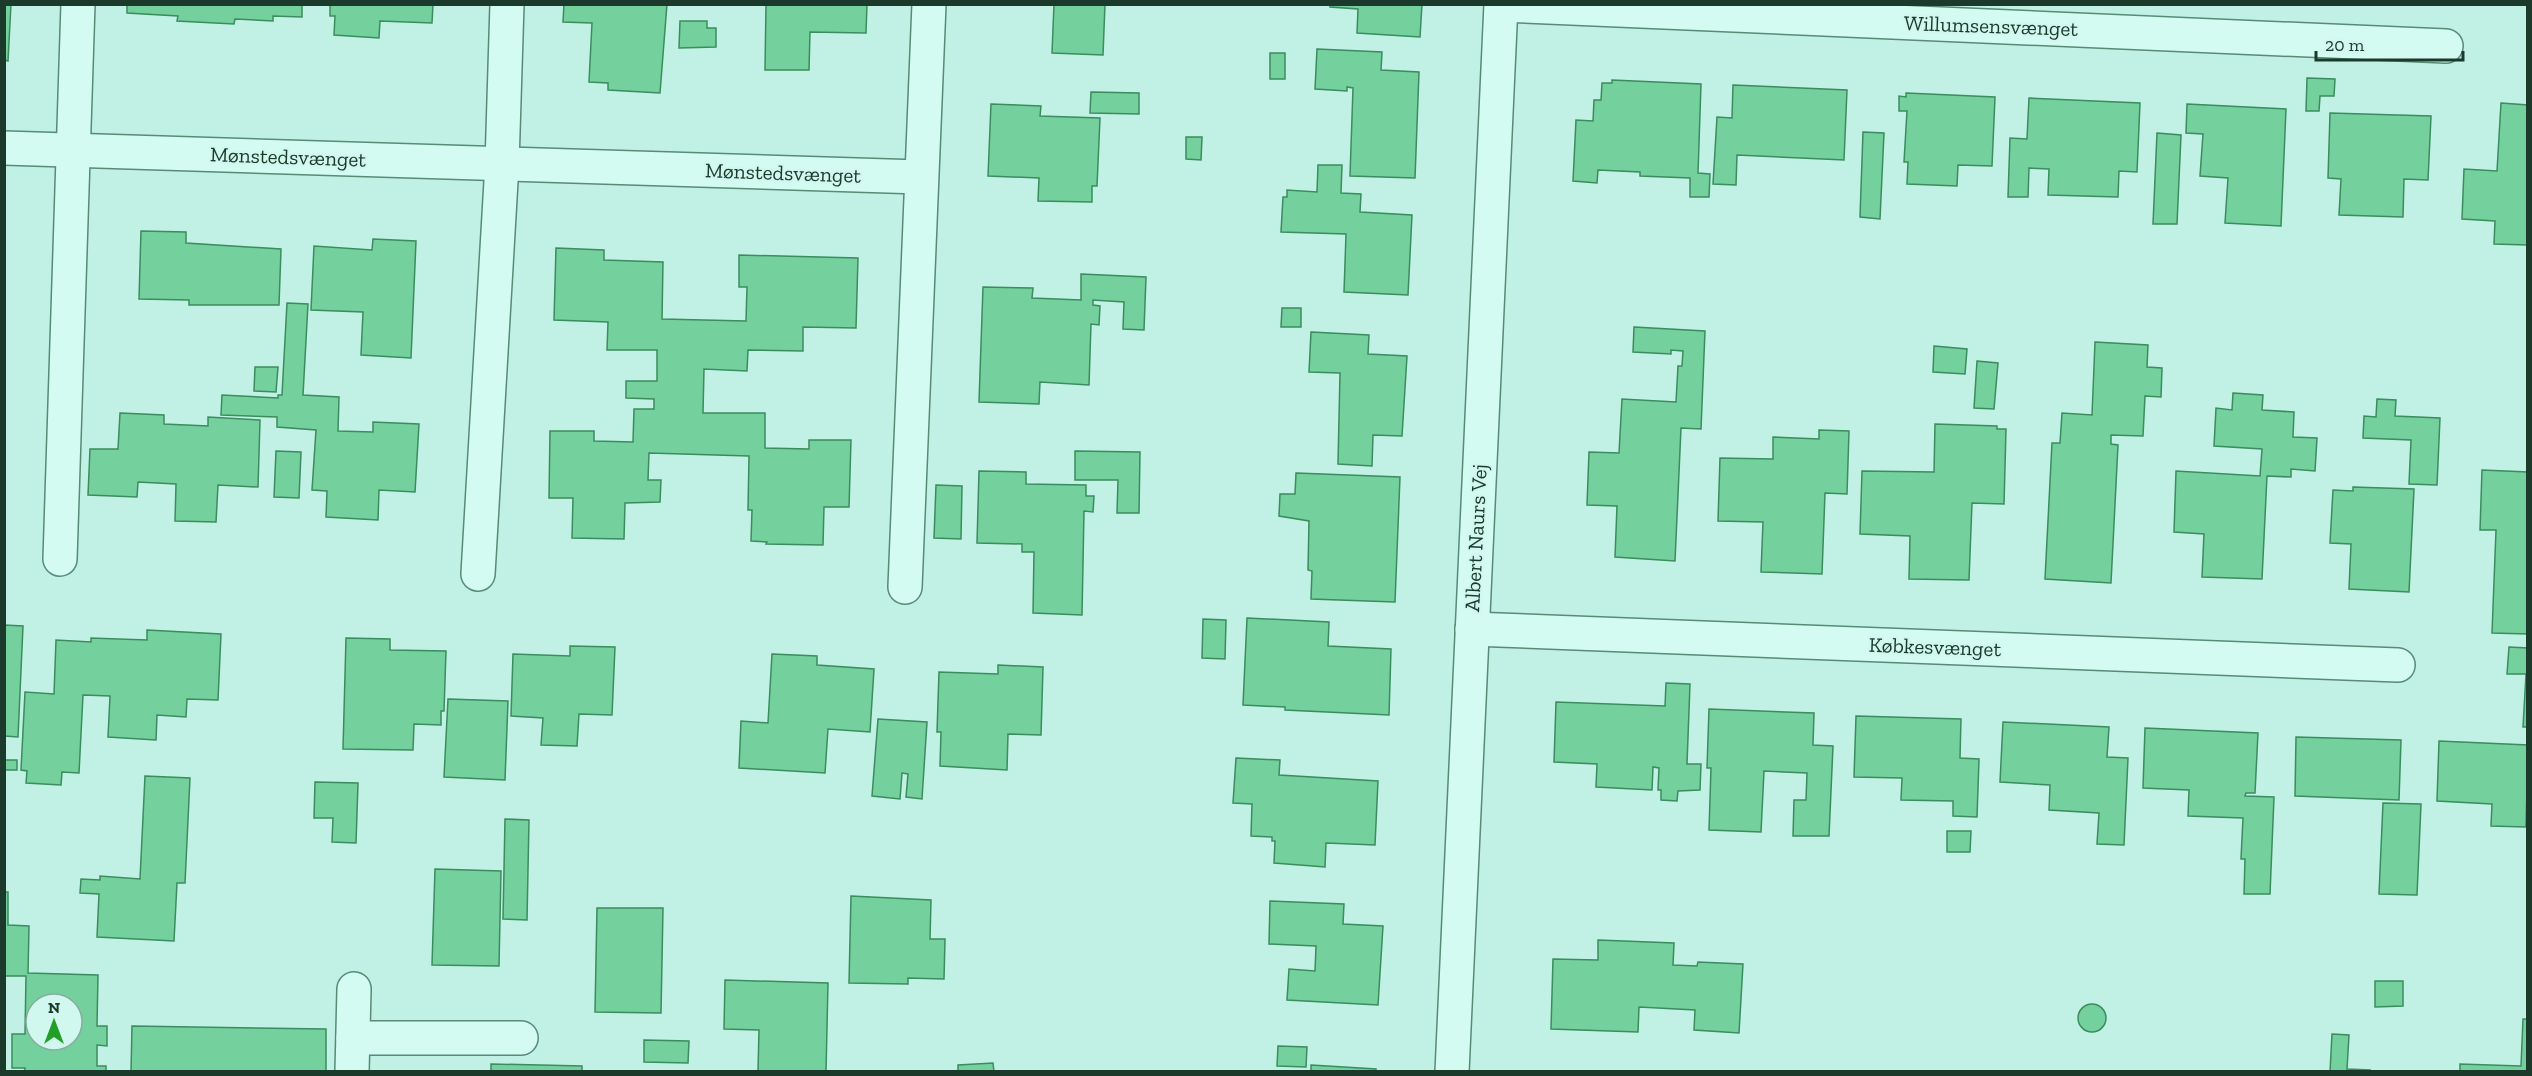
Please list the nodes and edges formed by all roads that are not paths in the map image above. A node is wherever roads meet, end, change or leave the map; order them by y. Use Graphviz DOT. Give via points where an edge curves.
graph roads {
  1 [pos="78,4"];
  2 [pos="507,4"];
  3 [pos="929,4"];
  4 [pos="1501,5"];
  5 [pos="2446,46"];
  6 [pos="4,148"];
  7 [pos="73,151"];
  8 [pos="502,164"];
  9 [pos="920,177"];
  10 [pos="60,559"];
  11 [pos="478,574"];
  12 [pos="905,587"];
  13 [pos="1472,629"];
  14 [pos="2398,665"];
  15 [pos="354,989"];
  16 [pos="353,1038"];
  17 [pos="521,1038"];
  18 [pos="352,1071"];
  19 [pos="1452,1071"];
  1 -- 7 [label="street"];
  2 -- 8 [label="street"];
  3 -- 9 [label="street"];
  4 -- 5 [label="street, Willumsensvænget"];
  4 -- 13 [label="street, Albert Naurs Vej"];
  6 -- 7 [label="street, Mønstedsvænget"];
  7 -- 8 [label="street, Mønstedsvænget"];
  7 -- 10 [label="street"];
  8 -- 9 [label="street, Mønstedsvænget"];
  8 -- 11 [label="street"];
  9 -- 12 [label="street"];
  13 -- 14 [label="street, Købkesvænget"];
  13 -- 19 [label="street, Albert Naurs Vej"];
  15 -- 16 [label="street"];
  16 -- 17 [label="street"];
  16 -- 18 [label="street"];
}
